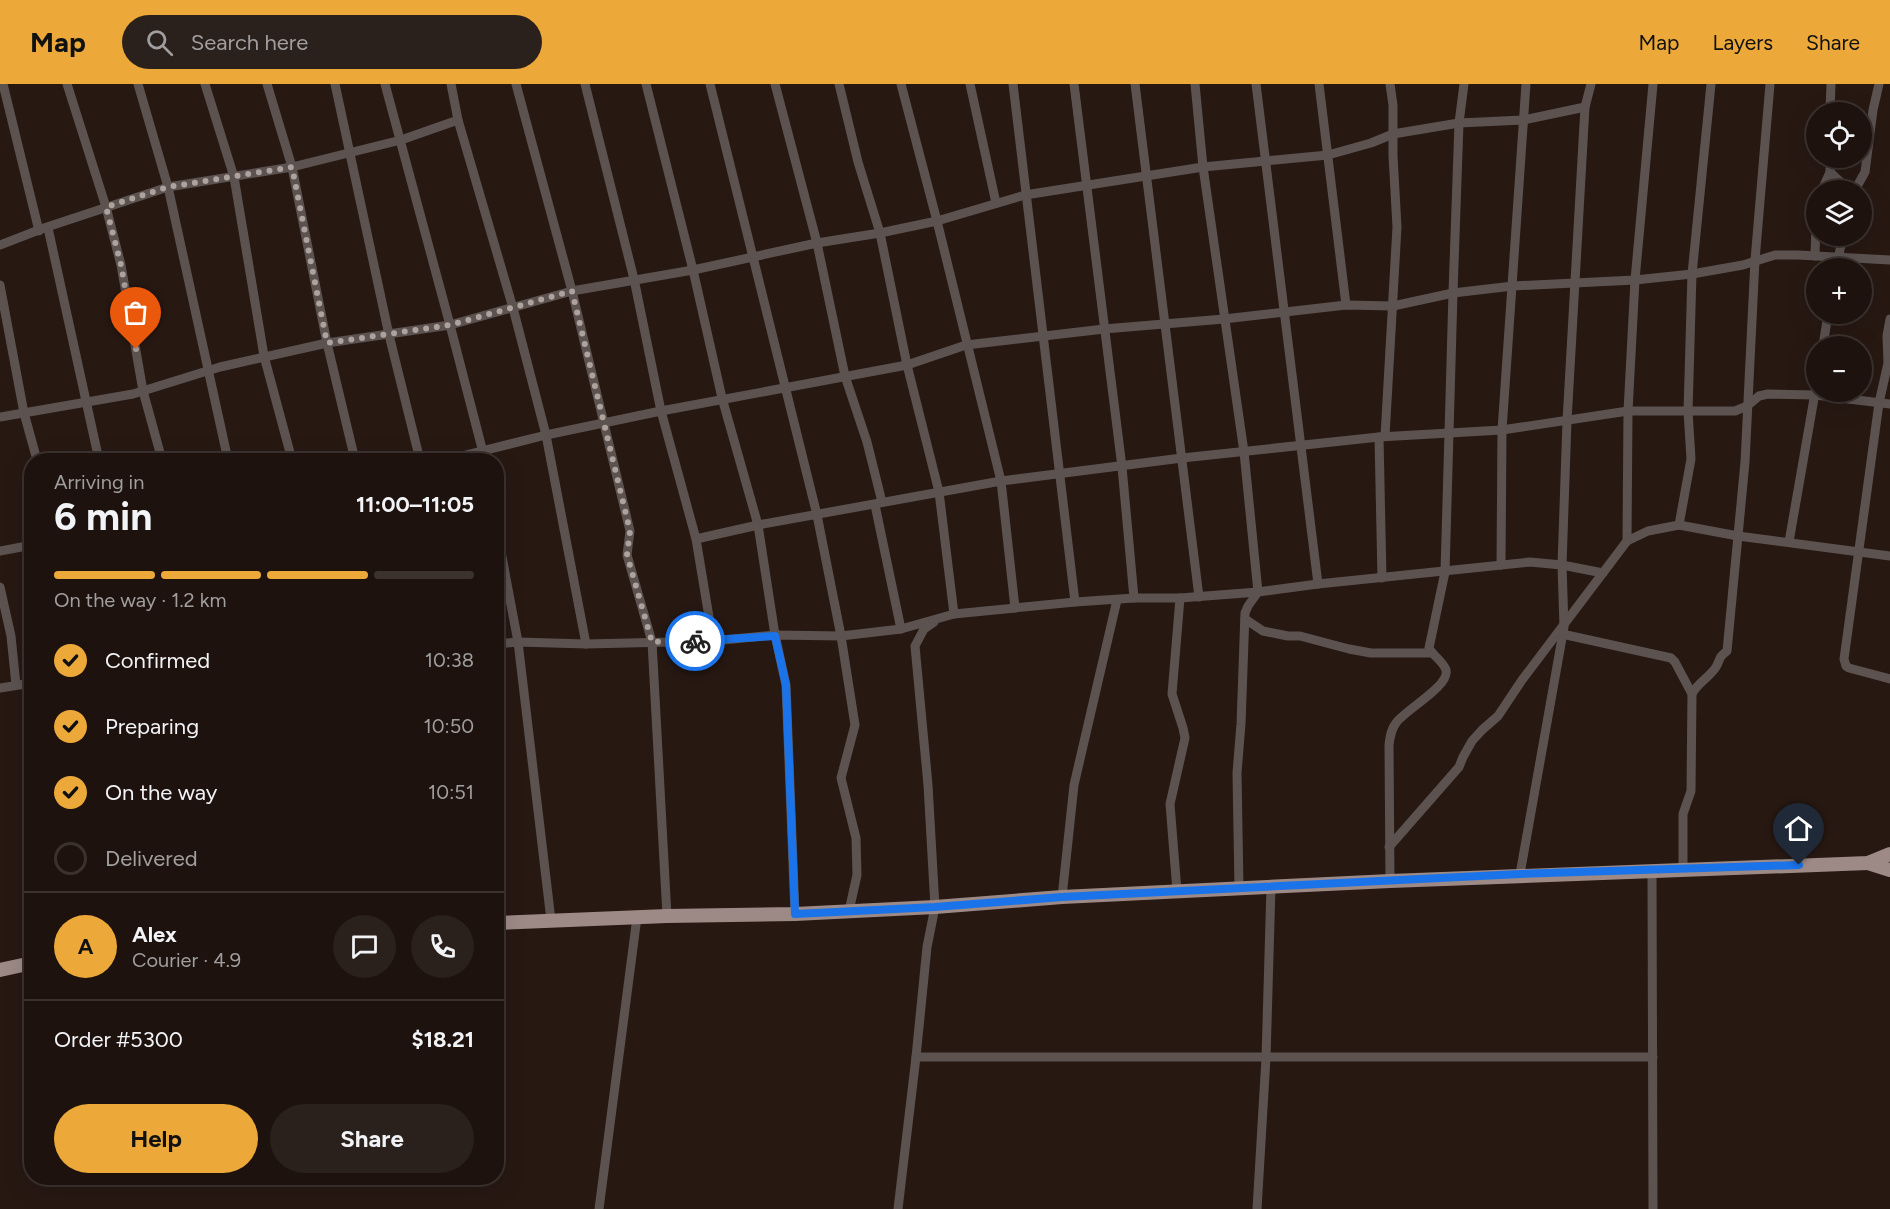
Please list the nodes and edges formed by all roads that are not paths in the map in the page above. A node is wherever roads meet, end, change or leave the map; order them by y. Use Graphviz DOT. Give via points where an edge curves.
graph roads {
  1 [pos="3,84"];
  2 [pos="68,84"];
  3 [pos="138,84"];
  4 [pos="205,84"];
  5 [pos="267,84"];
  6 [pos="334,84"];
  7 [pos="385,84"];
  8 [pos="451,84"];
  9 [pos="516,84"];
  10 [pos="585,84"];
  11 [pos="646,84"];
  12 [pos="710,84"];
  13 [pos="775,84"];
  14 [pos="839,84"];
  15 [pos="901,84"];
  16 [pos="970,84"];
  17 [pos="1013,84"];
  18 [pos="1074,84"];
  19 [pos="1135,84"];
  20 [pos="1194,84"];
  21 [pos="1256,84"];
  22 [pos="1319,84"];
  23 [pos="1390,84"];
  24 [pos="1464,84"];
  25 [pos="1526,84"];
  26 [pos="1591,84"];
  27 [pos="1653,84"];
  28 [pos="1711,84"];
  29 [pos="1770,84"];
  30 [pos="1832,84"];
  31 [pos="1879,84"];
  32 [pos="1831,102"];
  33 [pos="1585,107"];
  34 [pos="459,120"];
  35 [pos="1523,120"];
  36 [pos="1459,123"];
  37 [pos="1393,134"];
  38 [pos="401,140"];
  39 [pos="348,152"];
  40 [pos="1328,155"];
  41 [pos="1264,162"];
  42 [pos="292,167"];
  43 [pos="1203,167"];
  44 [pos="1830,168"];
  45 [pos="1830,172"];
  46 [pos="1148,175"];
  47 [pos="234,177"];
  48 [pos="1826,180"];
  49 [pos="1838,180"];
  50 [pos="1861,180"];
  51 [pos="1085,184"];
  52 [pos="168,187"];
  53 [pos="1025,195"];
  54 [pos="996,203"];
  55 [pos="106,207"];
  56 [pos="937,221"];
  57 [pos="44,229"];
  58 [pos="880,233"];
  59 [pos="817,243"];
  60 [pos="0,245"];
  61 [pos="1815,246"];
  62 [pos="1841,246"];
  63 [pos="1815,256"];
  64 [pos="755,257"];
  65 [pos="1838,258"];
  66 [pos="1872,259"];
  67 [pos="1755,260"];
  68 [pos="1890,260"];
  69 [pos="693,270"];
  70 [pos="1692,274"];
  71 [pos="634,279"];
  72 [pos="1635,280"];
  73 [pos="1574,283"];
  74 [pos="0,285"];
  75 [pos="1513,286"];
  76 [pos="572,291"];
  77 [pos="1453,293"];
  78 [pos="1346,305"];
  79 [pos="1393,306"];
  80 [pos="513,308"];
  81 [pos="1286,312"];
  82 [pos="1224,319"];
  83 [pos="1890,319"];
  84 [pos="1165,323"];
  85 [pos="450,325"];
  86 [pos="1104,328"];
  87 [pos="389,335"];
  88 [pos="1043,336"];
  89 [pos="327,343"];
  90 [pos="966,345"];
  91 [pos="264,356"];
  92 [pos="907,365"];
  93 [pos="207,371"];
  94 [pos="845,376"];
  95 [pos="785,389"];
  96 [pos="143,391"];
  97 [pos="1806,392"];
  98 [pos="722,398"];
  99 [pos="86,402"];
  100 [pos="1814,402"];
  101 [pos="1872,402"];
  102 [pos="1879,403"];
  103 [pos="1890,404"];
  104 [pos="1747,406"];
  105 [pos="661,411"];
  106 [pos="1628,411"];
  107 [pos="1688,411"];
  108 [pos="24,413"];
  109 [pos="0,417"];
  110 [pos="1567,421"];
  111 [pos="603,424"];
  112 [pos="1502,430"];
  113 [pos="1449,432"];
  114 [pos="546,435"];
  115 [pos="1382,436"];
  116 [pos="1300,445"];
  117 [pos="1244,452"];
  118 [pos="35,453"];
  119 [pos="97,453"];
  120 [pos="160,453"];
  121 [pos="226,453"];
  122 [pos="290,453"];
  123 [pos="353,453"];
  124 [pos="418,453"];
  125 [pos="483,453"];
  126 [pos="495,453"];
  127 [pos="1182,458"];
  128 [pos="1122,466"];
  129 [pos="1060,474"];
  130 [pos="1001,481"];
  131 [pos="939,492"];
  132 [pos="878,504"];
  133 [pos="817,515"];
  134 [pos="758,525"];
  135 [pos="1679,525"];
  136 [pos="1738,537"];
  137 [pos="696,539"];
  138 [pos="1627,541"];
  139 [pos="1790,542"];
  140 [pos="24,546"];
  141 [pos="0,551"];
  142 [pos="1858,551"];
  143 [pos="1890,556"];
  144 [pos="1501,565"];
  145 [pos="1562,565"];
  146 [pos="504,568"];
  147 [pos="1445,572"];
  148 [pos="1603,573"];
  149 [pos="1382,578"];
  150 [pos="1318,584"];
  151 [pos="0,587"];
  152 [pos="1258,592"];
  153 [pos="1199,597"];
  154 [pos="1134,598"];
  155 [pos="1180,598"];
  156 [pos="1117,600"];
  157 [pos="1075,602"];
  158 [pos="1015,608"];
  159 [pos="954,614"];
  160 [pos="942,617"];
  161 [pos="1245,619"];
  162 [pos="901,629"];
  163 [pos="1563,631"];
  164 [pos="775,636"];
  165 [pos="842,636"];
  166 [pos="713,641"];
  167 [pos="518,642"];
  168 [pos="652,642"];
  169 [pos="504,643"];
  170 [pos="586,644"];
  171 [pos="1432,653"];
  172 [pos="1890,679"];
  173 [pos="24,684"];
  174 [pos="16,685"];
  175 [pos="0,688"];
  176 [pos="1692,694"];
  177 [pos="1389,847"];
  178 [pos="1890,854"];
  179 [pos="1868,862"];
  180 [pos="1683,868"];
  181 [pos="1652,870"];
  182 [pos="1890,870"];
  183 [pos="1520,874"];
  184 [pos="1390,881"];
  185 [pos="1271,886"];
  186 [pos="1239,888"];
  187 [pos="1177,891"];
  188 [pos="1062,897"];
  189 [pos="935,907"];
  190 [pos="849,911"];
  191 [pos="795,914"];
  192 [pos="667,916"];
  193 [pos="637,918"];
  194 [pos="551,920"];
  195 [pos="504,923"];
  196 [pos="24,965"];
  197 [pos="0,970"];
  198 [pos="916,1057"];
  199 [pos="1653,1057"];
  200 [pos="1266,1058"];
  201 [pos="599,1209"];
  202 [pos="898,1209"];
  203 [pos="1257,1209"];
  204 [pos="1653,1209"];
  1 -- 57 [label="street"];
  2 -- 55 [label="street"];
  3 -- 52 [label="street"];
  4 -- 47 [label="street"];
  5 -- 42 [label="street"];
  6 -- 39 [label="street"];
  7 -- 38 [label="street"];
  8 -- 34 [label="street"];
  9 -- 76 [label="street"];
  10 -- 71 [label="street"];
  11 -- 69 [label="street"];
  12 -- 64 [label="street"];
  13 -- 59 [label="street"];
  14 -- 58 [label="street"];
  15 -- 56 [label="street"];
  16 -- 54 [label="street"];
  17 -- 53 [label="street"];
  18 -- 51 [label="street"];
  19 -- 46 [label="street"];
  20 -- 43 [label="street"];
  21 -- 41 [label="street"];
  22 -- 40 [label="street"];
  23 -- 37 [label="street"];
  24 -- 36 [label="street"];
  25 -- 35 [label="street"];
  26 -- 33 [label="street"];
  27 -- 72 [label="street"];
  28 -- 70 [label="street"];
  29 -- 67 [label="street"];
  30 -- 32 [label="street"];
  31 -- 50 [label="street"];
  33 -- 35 [label="street"];
  33 -- 73 [label="street"];
  34 -- 38 [label="street"];
  34 -- 80 [label="street"];
  35 -- 36 [label="street"];
  35 -- 75 [label="street"];
  36 -- 37 [label="street"];
  36 -- 77 [label="street"];
  37 -- 40 [label="street"];
  37 -- 79 [label="street" via="1397,226"];
  38 -- 39 [label="street"];
  38 -- 85 [label="street"];
  39 -- 42 [label="street"];
  39 -- 87 [label="street"];
  40 -- 41 [label="street"];
  40 -- 78 [label="street"];
  41 -- 43 [label="street"];
  41 -- 81 [label="street"];
  42 -- 47 [label="street"];
  42 -- 89 [label="street"];
  43 -- 46 [label="street"];
  43 -- 82 [label="street"];
  44 -- 45 [label="street"];
  45 -- 48 [label="street"];
  45 -- 49 [label="street"];
  46 -- 51 [label="street"];
  46 -- 84 [label="street"];
  47 -- 52 [label="street"];
  47 -- 91 [label="street"];
  51 -- 53 [label="street"];
  51 -- 86 [label="street"];
  52 -- 55 [label="street"];
  52 -- 93 [label="street"];
  53 -- 54 [label="street"];
  53 -- 88 [label="street"];
  54 -- 56 [label="street"];
  55 -- 57 [label="street"];
  55 -- 96 [label="street" via="121,265"];
  56 -- 58 [label="street"];
  56 -- 90 [label="street"];
  57 -- 60 [label="street"];
  57 -- 99 [label="street"];
  58 -- 59 [label="street"];
  58 -- 92 [label="street"];
  59 -- 64 [label="street"];
  59 -- 94 [label="street"];
  61 -- 63 [label="street"];
  62 -- 65 [label="street"];
  63 -- 65 [label="street"];
  63 -- 67 [label="street" via="1775,255"];
  64 -- 69 [label="street"];
  64 -- 95 [label="street"];
  66 -- 68 [label="street"];
  67 -- 70 [label="street"];
  67 -- 104 [label="street"];
  69 -- 71 [label="street"];
  69 -- 98 [label="street"];
  70 -- 72 [label="street"];
  70 -- 107 [label="street"];
  71 -- 76 [label="street"];
  71 -- 105 [label="street"];
  72 -- 73 [label="street"];
  72 -- 106 [label="street"];
  73 -- 75 [label="street"];
  73 -- 110 [label="street"];
  74 -- 108 [label="street"];
  75 -- 77 [label="street"];
  75 -- 112 [label="street"];
  76 -- 80 [label="street"];
  76 -- 111 [label="street"];
  77 -- 79 [label="street"];
  77 -- 113 [label="street"];
  78 -- 79 [label="street"];
  78 -- 81 [label="street"];
  79 -- 115 [label="street"];
  80 -- 85 [label="street"];
  80 -- 114 [label="street"];
  81 -- 82 [label="street"];
  81 -- 116 [label="street"];
  82 -- 84 [label="street"];
  82 -- 117 [label="street"];
  83 -- 102 [label="street" via="1888,363"];
  84 -- 86 [label="street"];
  84 -- 127 [label="street"];
  85 -- 87 [label="street"];
  85 -- 125 [label="street"];
  86 -- 88 [label="street"];
  86 -- 128 [label="street"];
  87 -- 89 [label="street"];
  87 -- 124 [label="street"];
  88 -- 90 [label="street"];
  88 -- 129 [label="street"];
  89 -- 91 [label="street"];
  89 -- 123 [label="street"];
  90 -- 92 [label="street"];
  90 -- 130 [label="street"];
  91 -- 93 [label="street"];
  91 -- 122 [label="street"];
  92 -- 94 [label="street"];
  92 -- 131 [label="street"];
  93 -- 96 [label="street"];
  93 -- 121 [label="street"];
  94 -- 95 [label="street"];
  94 -- 132 [label="street" via="867,442"];
  95 -- 98 [label="street"];
  95 -- 133 [label="street"];
  96 -- 99 [label="street"];
  96 -- 120 [label="street"];
  97 -- 104 [label="street" via="1759,396"];
  98 -- 105 [label="street"];
  98 -- 134 [label="street"];
  99 -- 108 [label="street"];
  99 -- 119 [label="street"];
  100 -- 139 [label="street"];
  101 -- 102 [label="street"];
  102 -- 103 [label="street"];
  102 -- 142 [label="street"];
  104 -- 107 [label="street" via="1735,411"];
  104 -- 136 [label="street"];
  105 -- 111 [label="street"];
  105 -- 137 [label="street"];
  106 -- 107 [label="street"];
  106 -- 110 [label="street"];
  106 -- 138 [label="street"];
  107 -- 135 [label="street" via="1691,459"];
  108 -- 109 [label="street"];
  108 -- 118 [label="street"];
  110 -- 112 [label="street"];
  110 -- 145 [label="street"];
  111 -- 114 [label="street"];
  111 -- 168 [label="street" via="630,531 627,555"];
  112 -- 113 [label="street"];
  112 -- 144 [label="street"];
  113 -- 115 [label="street"];
  113 -- 147 [label="street"];
  114 -- 126 [label="street"];
  114 -- 170 [label="street"];
  115 -- 116 [label="street"];
  115 -- 149 [label="street"];
  116 -- 117 [label="street"];
  116 -- 150 [label="street"];
  117 -- 127 [label="street"];
  117 -- 152 [label="street"];
  127 -- 128 [label="street"];
  127 -- 153 [label="street"];
  128 -- 129 [label="street"];
  128 -- 154 [label="street"];
  129 -- 130 [label="street"];
  129 -- 157 [label="street"];
  130 -- 131 [label="street"];
  130 -- 158 [label="street"];
  131 -- 132 [label="street"];
  131 -- 159 [label="street"];
  132 -- 133 [label="street"];
  132 -- 162 [label="street"];
  133 -- 134 [label="street"];
  133 -- 165 [label="street"];
  134 -- 137 [label="street"];
  134 -- 164 [label="street"];
  135 -- 136 [label="street"];
  135 -- 138 [label="street" via="1648,531"];
  136 -- 139 [label="street"];
  136 -- 176 [label="street" via="1727,651"];
  137 -- 166 [label="street"];
  138 -- 148 [label="street"];
  139 -- 142 [label="street"];
  140 -- 141 [label="street"];
  142 -- 143 [label="street"];
  142 -- 172 [label="street" via="1844,663 1849,668"];
  144 -- 145 [label="street"];
  144 -- 147 [label="street"];
  145 -- 148 [label="street"];
  145 -- 163 [label="street"];
  146 -- 167 [label="street"];
  147 -- 149 [label="street"];
  147 -- 171 [label="street" via="1429,648"];
  148 -- 163 [label="street"];
  149 -- 150 [label="street"];
  150 -- 152 [label="street"];
  151 -- 174 [label="street"];
  152 -- 153 [label="street"];
  152 -- 161 [label="street"];
  153 -- 155 [label="street"];
  154 -- 155 [label="street"];
  154 -- 156 [label="street"];
  155 -- 187 [label="street" via="1172,694 1185,738 1170,804"];
  156 -- 157 [label="street"];
  156 -- 188 [label="street" via="1074,785"];
  157 -- 158 [label="street"];
  158 -- 159 [label="street"];
  159 -- 160 [label="street"];
  160 -- 162 [label="street"];
  160 -- 189 [label="street" via="924,629 915,646"];
  161 -- 171 [label="street" via="1270,633 1371,653"];
  161 -- 186 [label="street" via="1237,773"];
  162 -- 165 [label="street"];
  163 -- 176 [label="street" via="1671,658"];
  163 -- 177 [label="street" via="1498,716 1473,741 1459,767"];
  163 -- 183 [label="street"];
  164 -- 165 [label="street"];
  164 -- 166 [label="street"];
  164 -- 191 [label="street" via="786,685"];
  165 -- 190 [label="street" via="855,725 841,778 856,838 857,875"];
  166 -- 168 [label="street"];
  167 -- 169 [label="street"];
  167 -- 170 [label="street"];
  167 -- 194 [label="street"];
  168 -- 170 [label="street"];
  168 -- 192 [label="street"];
  171 -- 177 [label="street" via="1445,668 1444,680 1396,722 1392,731"];
  173 -- 174 [label="street"];
  174 -- 175 [label="street"];
  176 -- 180 [label="street" via="1691,791 1683,814"];
  177 -- 184 [label="street"];
  178 -- 179 [label="main road"];
  179 -- 180 [label="main road"];
  179 -- 182 [label="main road"];
  180 -- 181 [label="main road"];
  181 -- 183 [label="main road"];
  181 -- 199 [label="street"];
  183 -- 184 [label="main road"];
  184 -- 185 [label="main road"];
  185 -- 186 [label="main road"];
  185 -- 200 [label="street"];
  186 -- 187 [label="main road"];
  187 -- 188 [label="main road"];
  188 -- 189 [label="main road"];
  189 -- 190 [label="main road"];
  189 -- 198 [label="street" via="927,946"];
  190 -- 191 [label="main road"];
  191 -- 192 [label="main road"];
  192 -- 193 [label="main road"];
  193 -- 194 [label="main road"];
  193 -- 201 [label="street"];
  194 -- 195 [label="main road"];
  196 -- 197 [label="main road"];
  198 -- 200 [label="street"];
  198 -- 202 [label="street"];
  199 -- 200 [label="street"];
  199 -- 204 [label="street"];
  200 -- 203 [label="street"];
}
